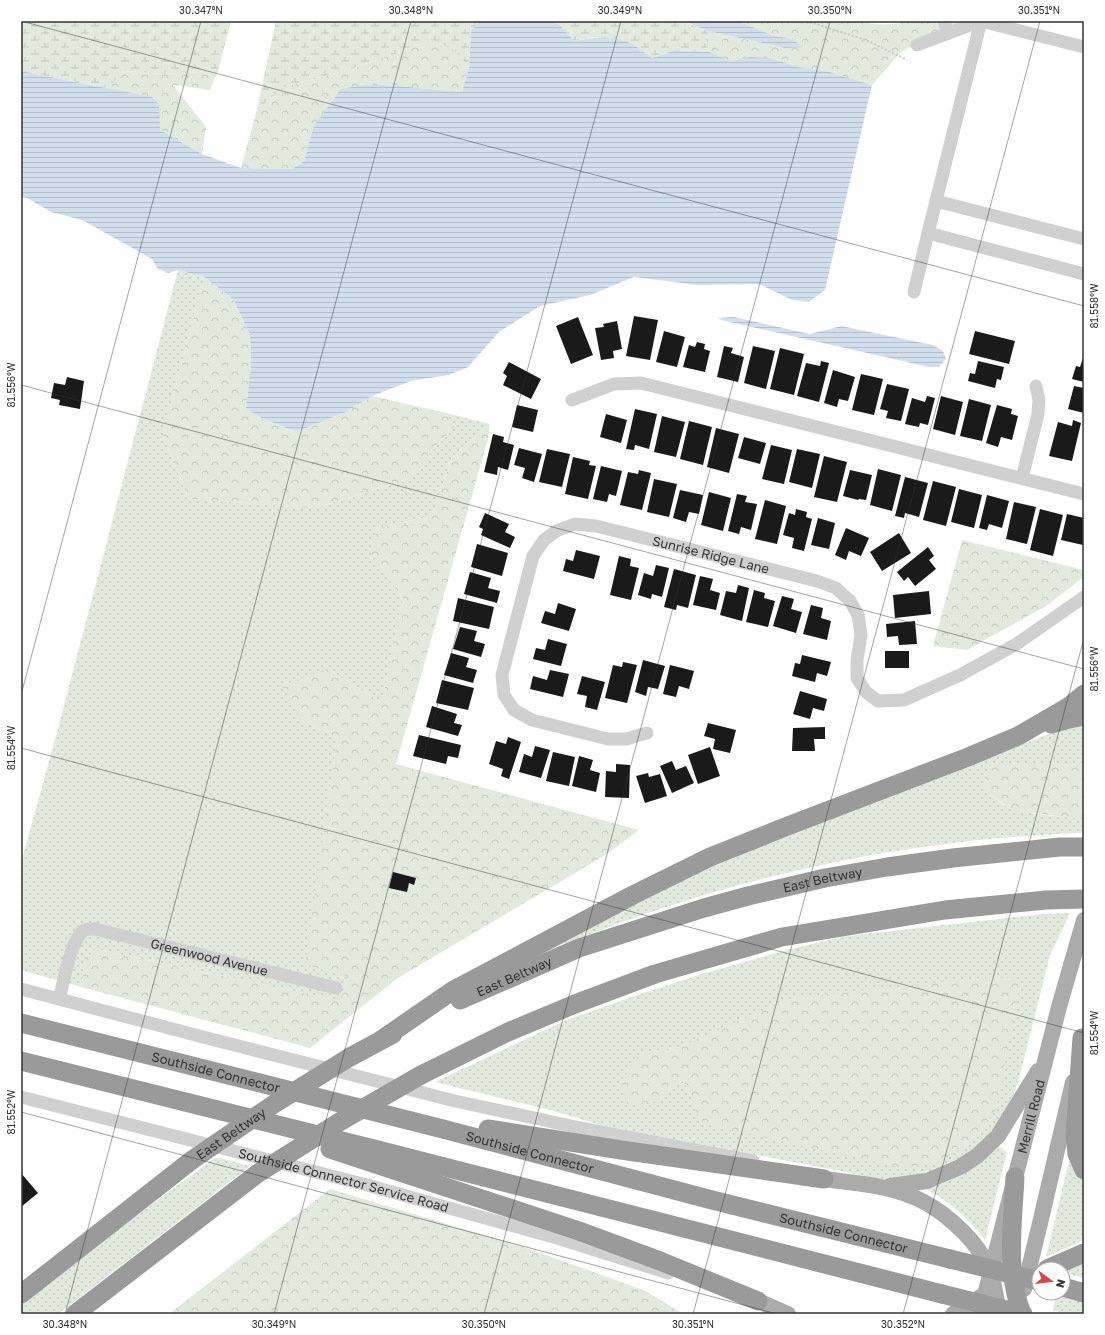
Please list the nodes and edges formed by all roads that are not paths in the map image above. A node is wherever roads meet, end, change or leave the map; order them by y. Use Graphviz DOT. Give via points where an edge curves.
graph roads {
  1 [pos="981,21"];
  2 [pos="946,27"];
  3 [pos="917,45"];
  4 [pos="1084,47"];
  5 [pos="936,201"];
  6 [pos="928,233"];
  7 [pos="1084,239"];
  8 [pos="1084,274"];
  9 [pos="914,292"];
  10 [pos="1036,386"];
  11 [pos="572,400"];
  12 [pos="1022,478"];
  13 [pos="1084,494"];
  14 [pos="1084,597"];
  15 [pos="1084,694"];
  16 [pos="1084,716"];
  17 [pos="647,733"];
  18 [pos="1018,736"];
  19 [pos="1084,847"];
  20 [pos="1084,899"];
  21 [pos="1084,920"];
  22 [pos="336,988"];
  23 [pos="21,989"];
  24 [pos="60,999"];
  25 [pos="21,1023"];
  26 [pos="1083,1035"];
  27 [pos="381,1040"];
  28 [pos="1047,1056"];
  29 [pos="21,1061"];
  30 [pos="21,1097"];
  31 [pos="217,1110"];
  32 [pos="442,1129"];
  33 [pos="1084,1170"];
  34 [pos="1015,1177"];
  35 [pos="824,1179"];
  36 [pos="882,1187"];
  37 [pos="1084,1253"];
  38 [pos="1066,1261"];
  39 [pos="990,1283"];
  40 [pos="1071,1289"];
  41 [pos="1084,1292"];
  42 [pos="21,1294"];
  43 [pos="1024,1295"];
  44 [pos="758,1301"];
  45 [pos="998,1313"];
  46 [pos="75,1314"];
  47 [pos="788,1314"];
  48 [pos="953,1314"];
  49 [pos="980,1314"];
  1 -- 2 [label="street"];
  1 -- 4 [label="street"];
  1 -- 5 [label="street"];
  2 -- 3 [label="street"];
  5 -- 6 [label="street"];
  5 -- 7 [label="street"];
  6 -- 8 [label="street"];
  6 -- 9 [label="street"];
  10 -- 12 [label="street" via="1038,414"];
  11 -- 12 [label="street" via="614,384 641,383"];
  12 -- 13 [label="street"];
  14 -- 17 [label="street, Sunrise Ridge Lane" via="1015,645 960,675 904,700 878,701 866,692 857,678 861,635 858,615 850,601 836,588 817,581 596,526 576,524 556,531 544,540 533,556 502,676 504,695 514,710 532,720 608,739 626,739"];
  15 -- 18 [label="highway"];
  16 -- 18 [label="highway"];
  18 -- 27 [label="highway" via="710,857 452,991"];
  19 -- 27 [label="highway, East Beltway" via="1060,847 887,867 825,878 704,908 579,948 463,999"];
  20 -- 46 [label="highway, bridge" via="1046,900 945,910 782,938 656,974 575,1004 508,1032 421,1075 341,1121 257,1174"];
  21 -- 28 [label="main road, Merrill Road"];
  22 -- 24 [label="street, Greenwood Avenue" via="87,928 74,942"];
  23 -- 24 [label="street"];
  24 -- 35 [label="street" via="203,1038 455,1101 576,1127 738,1157"];
  25 -- 32 [label="highway, Southside Connector"];
  26 -- 33 [label="highway" via="1075,1135"];
  26 -- 43 [label="main road"];
  27 -- 42 [label="highway, East Beltway, bridge" via="274,1104 192,1160"];
  28 -- 34 [label="main road, Merrill Road"];
  28 -- 36 [label="main road" via="998,1136 977,1156 960,1167 927,1181"];
  29 -- 31 [label="highway"];
  30 -- 44 [label="street, Southside Connector Service Road" via="367,1185 557,1238"];
  31 -- 43 [label="highway, bridge" via="942,1294"];
  31 -- 44 [label="highway" via="580,1231"];
  32 -- 35 [label="highway" via="487,1129"];
  32 -- 43 [label="highway, Southside Connector, bridge" via="950,1259"];
  34 -- 39 [label="main road, Merrill Road"];
  34 -- 43 [label="highway" via="1011,1252"];
  35 -- 36 [label="main road"];
  36 -- 39 [label="main road" via="912,1196 953,1222 981,1251"];
  37 -- 38 [label="highway"];
  39 -- 43 [label="main road"];
  39 -- 45 [label="main road"];
  39 -- 48 [label="main road" via="967,1307"];
  39 -- 49 [label="main road, Merrill Road"];
  40 -- 41 [label="highway"];
  43 -- 45 [label="highway"];
  44 -- 47 [label="main road"];
}
